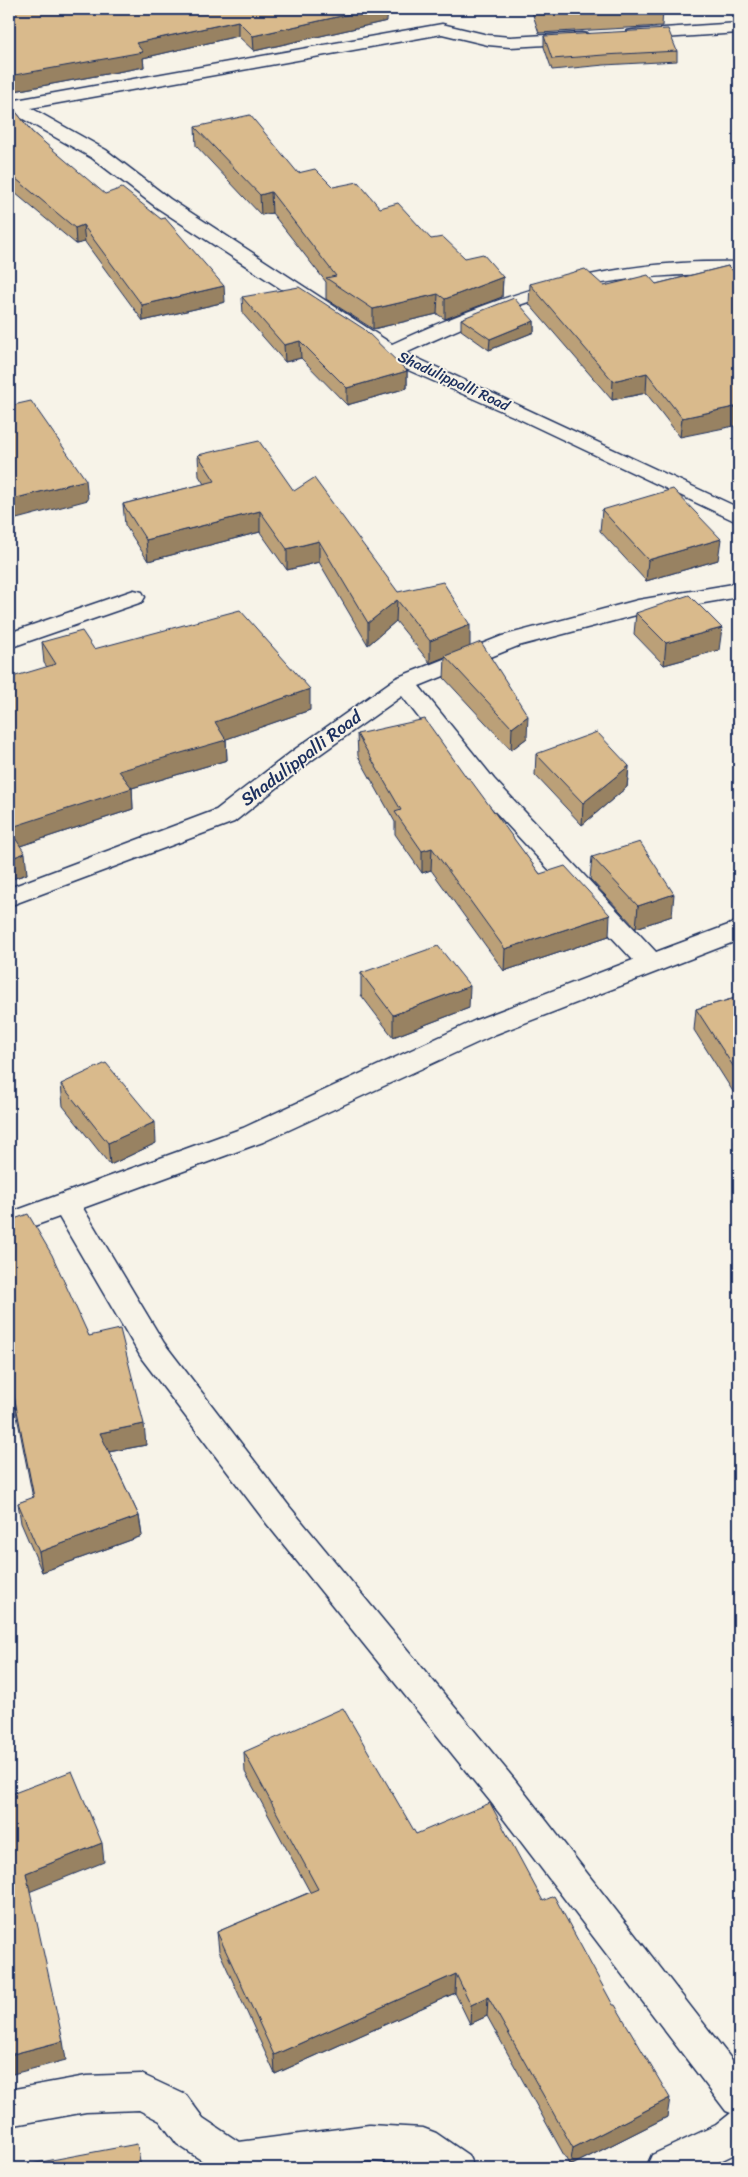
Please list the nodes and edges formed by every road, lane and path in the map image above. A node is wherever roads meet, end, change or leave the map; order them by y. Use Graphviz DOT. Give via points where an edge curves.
graph roads {
  1 [pos="739,28"];
  2 [pos="617,36"];
  3 [pos="598,37"];
  4 [pos="11,104"];
  5 [pos="739,268"];
  6 [pos="391,352"];
  7 [pos="739,516"];
  8 [pos="739,590"];
  9 [pos="134,597"];
  10 [pos="9,641"];
  11 [pos="404,684"];
  12 [pos="9,896"];
  13 [pos="739,930"];
  14 [pos="652,964"];
  15 [pos="66,1204"];
  16 [pos="9,1224"];
  17 [pos="739,2098"];
  18 [pos="9,2108"];
  19 [pos="739,2128"];
  20 [pos="455,2168"];
  21 [pos="664,2168"];
  1 -- 2 [label="street"];
  3 -- 4 [label="street" via="510,42 488,40 450,23 442,29"];
  4 -- 6 [label="street, Shadulippalli Road" via="99,154 163,204"];
  5 -- 6 [label="street" via="615,275 571,284 469,316"];
  6 -- 7 [label="street, Shadulippalli Road" via="406,362"];
  8 -- 11 [label="street, Shadulippalli Road" via="638,606 510,641"];
  9 -- 10 [label="street"];
  11 -- 12 [label="street, Shadulippalli Road" via="302,755 225,816"];
  11 -- 14 [label="street" via="485,785"];
  13 -- 14 [label="street"];
  14 -- 15 [label="street" via="486,1028 253,1136"];
  15 -- 16 [label="street"];
  15 -- 17 [label="street" via="153,1351 278,1515 502,1790"];
  18 -- 20 [label="street" via="86,2094 141,2092 173,2108 190,2131 235,2161 369,2143 423,2146"];
  19 -- 21 [label="street" via="729,2138"];
}
